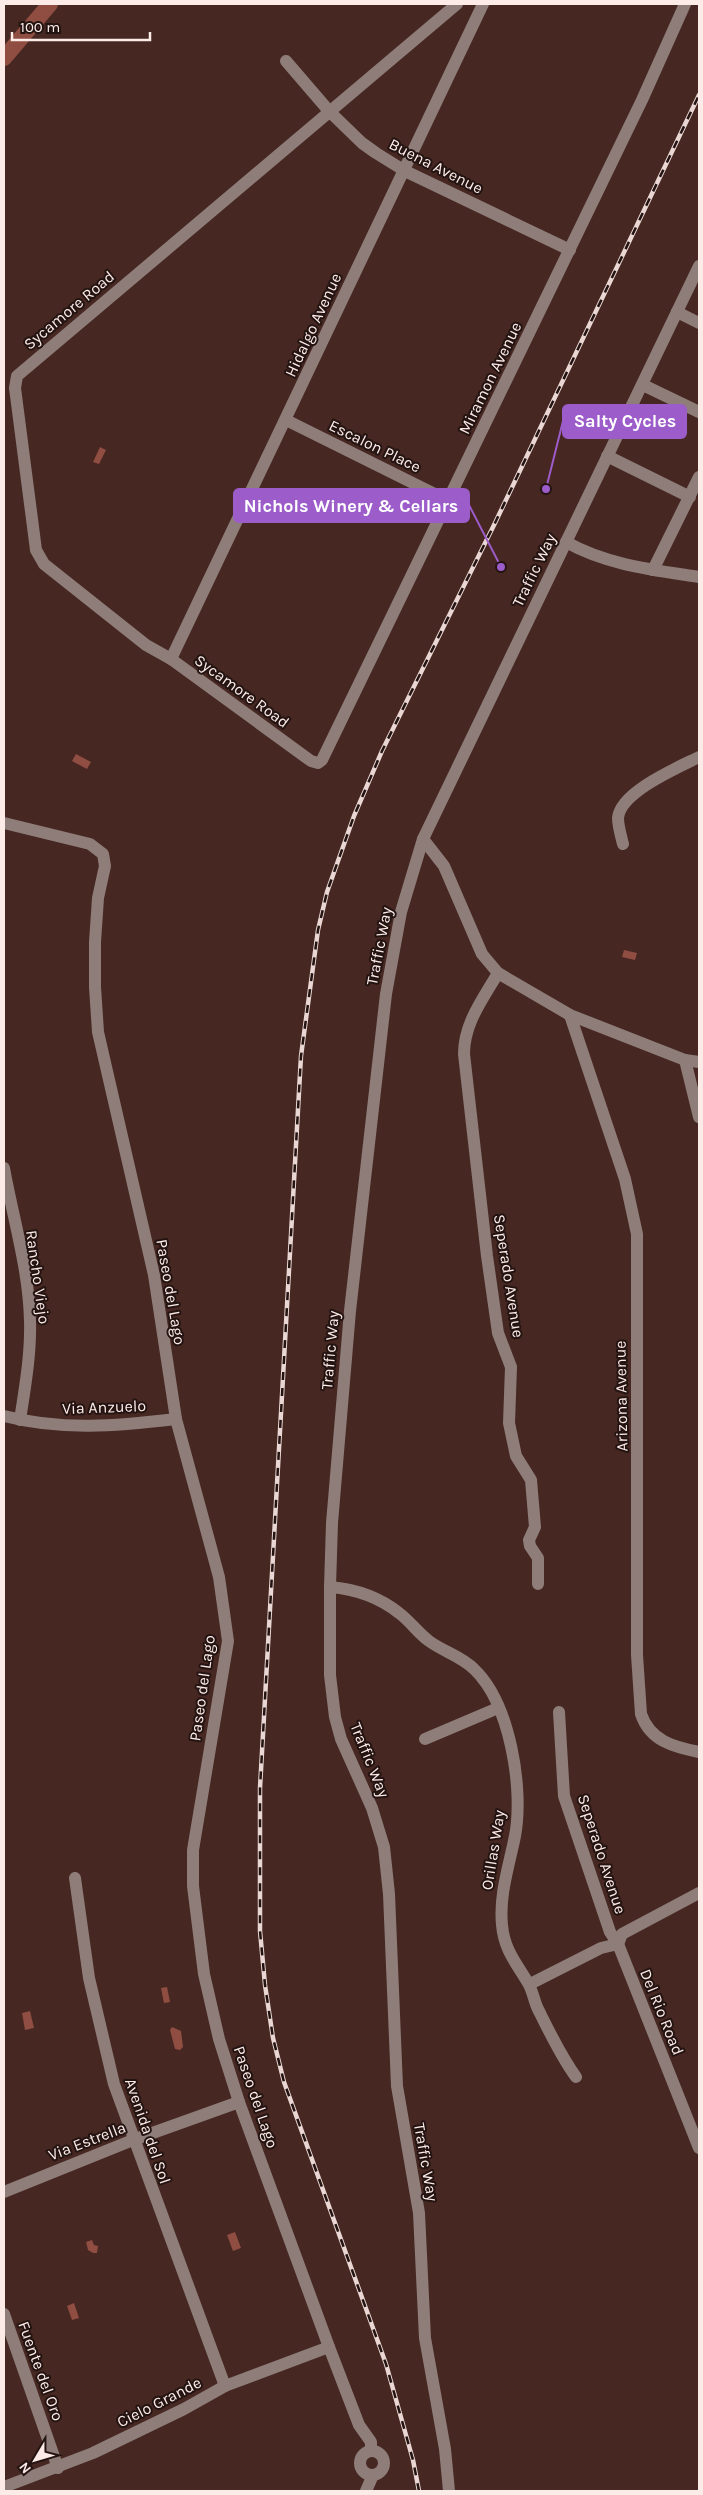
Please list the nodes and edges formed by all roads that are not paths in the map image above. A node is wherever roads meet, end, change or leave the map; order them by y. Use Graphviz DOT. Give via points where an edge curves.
graph roads {
  1 [pos="456,4"];
  2 [pos="483,4"];
  3 [pos="685,4"];
  4 [pos="286,61"];
  5 [pos="329,111"];
  6 [pos="405,171"];
  7 [pos="570,250"];
  8 [pos="699,266"];
  9 [pos="677,312"];
  10 [pos="699,323"];
  11 [pos="643,385"];
  12 [pos="699,412"];
  13 [pos="286,420"];
  14 [pos="607,456"];
  15 [pos="699,477"];
  16 [pos="690,497"];
  17 [pos="449,501"];
  18 [pos="566,542"];
  19 [pos="653,570"];
  20 [pos="699,577"];
  21 [pos="171,659"];
  22 [pos="699,757"];
  23 [pos="318,764"];
  24 [pos="4,823"];
  25 [pos="423,839"];
  26 [pos="623,844"];
  27 [pos="498,973"];
  28 [pos="570,1015"];
  29 [pos="685,1060"];
  30 [pos="699,1062"];
  31 [pos="699,1117"];
  32 [pos="4,1172"];
  33 [pos="4,1416"];
  34 [pos="176,1419"];
  35 [pos="20,1420"];
  36 [pos="538,1584"];
  37 [pos="330,1586"];
  38 [pos="498,1708"];
  39 [pos="559,1712"];
  40 [pos="425,1739"];
  41 [pos="699,1752"];
  42 [pos="75,1878"];
  43 [pos="699,1893"];
  44 [pos="618,1944"];
  45 [pos="530,1984"];
  46 [pos="576,2076"];
  47 [pos="240,2102"];
  48 [pos="133,2140"];
  49 [pos="699,2148"];
  50 [pos="4,2192"];
  51 [pos="4,2314"];
  52 [pos="329,2348"];
  53 [pos="225,2386"];
  54 [pos="368,2451"];
  55 [pos="58,2468"];
  56 [pos="372,2475"];
  57 [pos="4,2487"];
  58 [pos="366,2491"];
  59 [pos="449,2491"];
  1 -- 5 [label="street, Sycamore Road"];
  2 -- 6 [label="street, Hidalgo Avenue"];
  3 -- 7 [label="street, Miramon Avenue"];
  4 -- 5 [label="street, Buena Avenue"];
  5 -- 6 [label="street, Buena Avenue" via="362,143"];
  5 -- 21 [label="street, Sycamore Road" via="17,376 15,388 36,550 44,564 146,645"];
  6 -- 7 [label="street, Buena Avenue"];
  6 -- 13 [label="street, Hidalgo Avenue"];
  7 -- 17 [label="street, Miramon Avenue"];
  8 -- 9 [label="street, Traffic Way"];
  9 -- 10 [label="street"];
  9 -- 11 [label="street, Traffic Way"];
  11 -- 12 [label="street"];
  11 -- 14 [label="street, Traffic Way"];
  13 -- 17 [label="street, Escalon Place"];
  13 -- 21 [label="street, Hidalgo Avenue"];
  14 -- 16 [label="street"];
  14 -- 18 [label="street, Traffic Way"];
  15 -- 16 [label="street"];
  16 -- 19 [label="street"];
  17 -- 23 [label="street, Miramon Avenue"];
  18 -- 19 [label="street" via="608,560"];
  18 -- 25 [label="street, Traffic Way"];
  19 -- 20 [label="street"];
  21 -- 23 [label="street, Sycamore Road"];
  22 -- 26 [label="street" via="638,789 618,817"];
  24 -- 34 [label="street, Paseo del Lago" via="90,844 103,854 105,866 98,898 95,942 98,1032 154,1274"];
  25 -- 27 [label="street" via="444,866 482,954"];
  25 -- 37 [label="street, Traffic Way" via="401,912 386,994 339,1424"];
  27 -- 28 [label="street"];
  27 -- 36 [label="street, Seperado Avenue" via="471,1020 464,1044 465,1066 498,1332 511,1367 509,1423 516,1456 530,1480 536,1527 530,1546 538,1558"];
  28 -- 29 [label="street"];
  28 -- 41 [label="street, Arizona Avenue" via="625,1179 637,1234 637,1655 641,1714 656,1737 675,1747"];
  29 -- 30 [label="street"];
  29 -- 31 [label="street"];
  32 -- 35 [label="street, Rancho Viejo" via="30,1319 28,1373"];
  33 -- 35 [label="street, Via Anzuelo"];
  34 -- 35 [label="street, Via Anzuelo" via="96,1427"];
  34 -- 47 [label="street, Paseo del Lago" via="219,1577 228,1641 198,1821 192,1886 204,1974 219,2039"];
  37 -- 38 [label="street, Orillas Way" via="349,1588 400,1613 432,1643 474,1668 490,1687"];
  37 -- 59 [label="street, Traffic Way" via="330,1675 335,1717 384,1847 397,2086 419,2214 425,2338 445,2449"];
  38 -- 40 [label="street"];
  38 -- 45 [label="street, Orillas Way" via="506,1727 514,1768 517,1816 502,1899 502,1925 515,1964"];
  39 -- 44 [label="street, Seperado Avenue" via="564,1796 610,1932"];
  42 -- 48 [label="street, Avenida del Sol" via="99,2028"];
  43 -- 44 [label="street" via="622,1934"];
  44 -- 45 [label="street" via="601,1948"];
  44 -- 49 [label="street, Del Rio Road"];
  45 -- 46 [label="street, Orillas Way" via="543,2020"];
  47 -- 48 [label="street, Via Estrella"];
  47 -- 52 [label="street, Paseo del Lago"];
  48 -- 50 [label="street, Via Estrella"];
  48 -- 53 [label="street, Avenida del Sol"];
  51 -- 55 [label="street, Fuente del Oro"];
  52 -- 53 [label="street, Cielo Grande"];
  52 -- 54 [label="street, Paseo del Lago" via="359,2425 371,2442"];
  53 -- 55 [label="street, Cielo Grande" via="184,2409"];
  54 -- 56 [label="street" via="360,2459 360,2467"];
  54 -- 56 [label="street" via="378,2452 384,2462 379,2473"];
  55 -- 57 [label="street, Cielo Grande"];
  56 -- 58 [label="street"];
}
